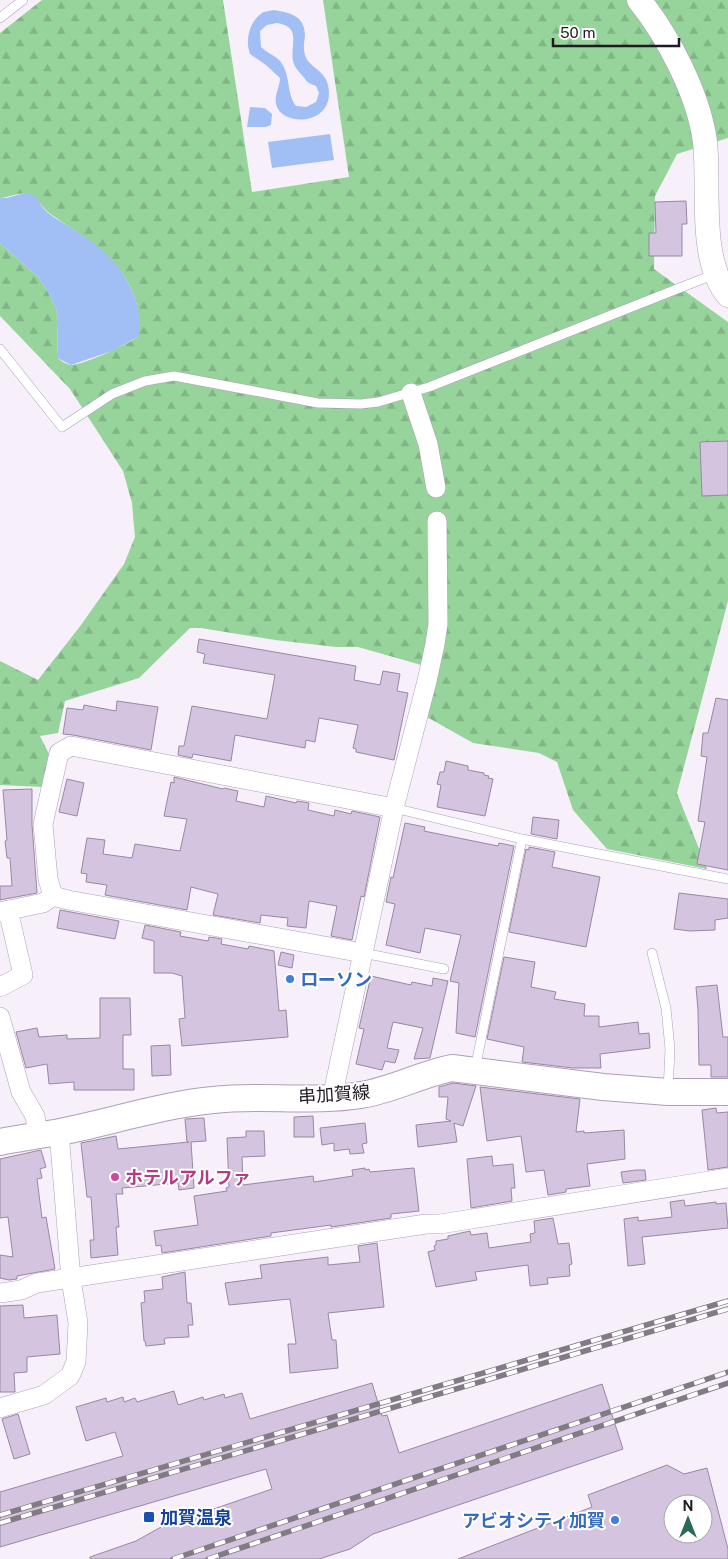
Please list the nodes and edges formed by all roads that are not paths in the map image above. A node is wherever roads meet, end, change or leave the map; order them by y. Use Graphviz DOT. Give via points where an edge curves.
graph roads {
  1 [pos="23,0"];
  2 [pos="639,0"];
  3 [pos="0,18"];
  4 [pos="715,274"];
  5 [pos="728,294"];
  6 [pos="0,349"];
  7 [pos="411,393"];
  8 [pos="436,488"];
  9 [pos="437,521"];
  10 [pos="394,808"];
  11 [pos="522,839"];
  12 [pos="728,879"];
  13 [pos="53,896"];
  14 [pos="4,911"];
  15 [pos="363,953"];
  16 [pos="652,953"];
  17 [pos="444,969"];
  18 [pos="0,987"];
  19 [pos="0,1017"];
  20 [pos="3,1034"];
  21 [pos="475,1070"];
  22 [pos="668,1092"];
  23 [pos="728,1092"];
  24 [pos="332,1098"];
  25 [pos="48,1133"];
  26 [pos="0,1142"];
  27 [pos="728,1178"];
  28 [pos="71,1279"];
  29 [pos="0,1292"];
  30 [pos="0,1408"];
  1 -- 3 [label="lane"];
  2 -- 4 [label="street" via="673,53 698,112 705,140 710,250"];
  4 -- 5 [label="street"];
  4 -- 7 [label="lane"];
  6 -- 7 [label="lane" via="62,427 112,394 145,381 174,376 318,403 361,404"];
  7 -- 8 [label="street" via="428,444"];
  9 -- 10 [label="street" via="438,624 427,681"];
  10 -- 11 [label="lane"];
  10 -- 13 [label="street" via="71,746 59,753 43,824 48,879"];
  10 -- 15 [label="street"];
  11 -- 12 [label="lane"];
  11 -- 21 [label="lane"];
  13 -- 14 [label="street" via="43,902"];
  13 -- 15 [label="street"];
  14 -- 18 [label="street" via="23,975"];
  15 -- 17 [label="lane"];
  15 -- 24 [label="street"];
  16 -- 22 [label="lane" via="666,1008 670,1048"];
  19 -- 20 [label="street"];
  20 -- 25 [label="street" via="21,1092"];
  21 -- 22 [label="main road, 串加賀線"];
  21 -- 24 [label="main road, 串加賀線" via="452,1068 385,1090"];
  22 -- 23 [label="main road, 串加賀線"];
  24 -- 25 [label="main road, 串加賀線" via="214,1099"];
  25 -- 26 [label="main road, 串加賀線"];
  25 -- 28 [label="street"];
  27 -- 28 [label="street"];
  28 -- 29 [label="street"];
  28 -- 30 [label="street" via="78,1323 76,1362 70,1376 44,1395"];
}
